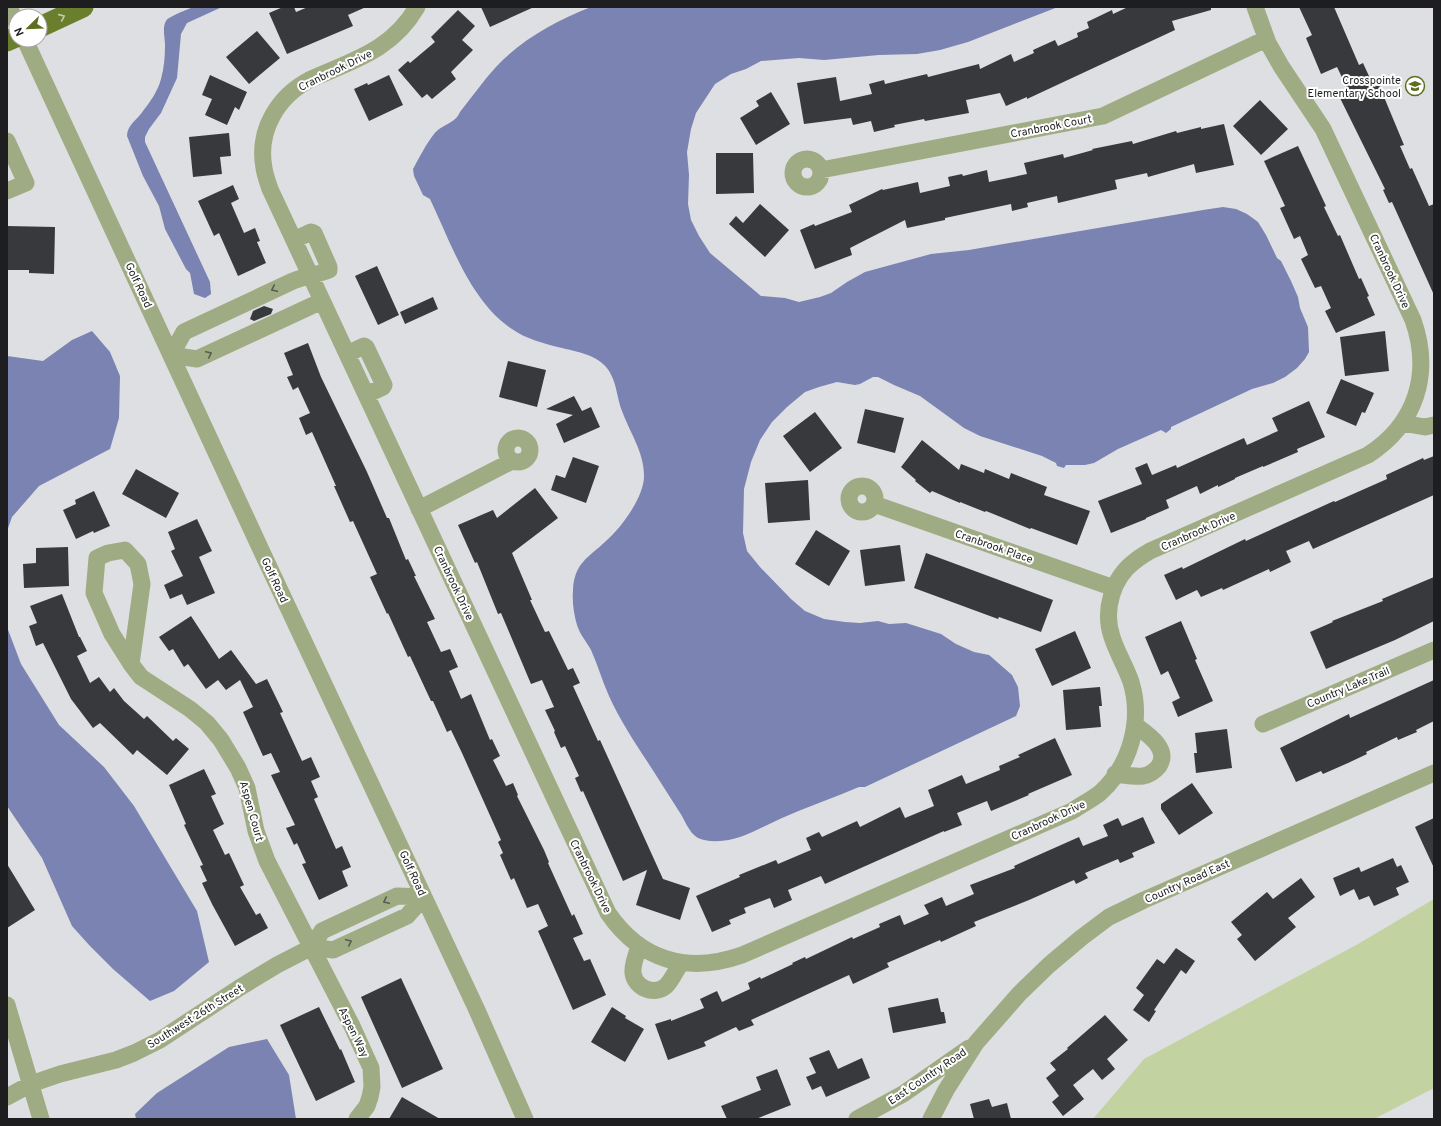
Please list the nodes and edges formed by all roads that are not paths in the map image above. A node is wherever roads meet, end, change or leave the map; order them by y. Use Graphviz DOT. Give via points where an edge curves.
graph roads {
  1 [pos="83,7"];
  2 [pos="417,7"];
  3 [pos="1256,7"];
  4 [pos="48,22"];
  5 [pos="1266,38"];
  6 [pos="29,48"];
  7 [pos="7,140"];
  8 [pos="821,170"];
  9 [pos="7,191"];
  10 [pos="310,275"];
  11 [pos="322,301"];
  12 [pos="171,355"];
  13 [pos="1421,372"];
  14 [pos="1434,385"];
  15 [pos="1402,423"];
  16 [pos="1434,425"];
  17 [pos="512,461"];
  18 [pos="874,504"];
  19 [pos="420,509"];
  20 [pos="1114,588"];
  21 [pos="1434,650"];
  22 [pos="131,664"];
  23 [pos="1263,724"];
  24 [pos="1135,725"];
  25 [pos="1434,773"];
  26 [pos="1115,774"];
  27 [pos="424,897"];
  28 [pos="639,946"];
  29 [pos="312,947"];
  30 [pos="681,963"];
  31 [pos="7,1005"];
  32 [pos="976,1043"];
  33 [pos="31,1084"];
  34 [pos="7,1098"];
  35 [pos="41,1119"];
  36 [pos="357,1119"];
  37 [pos="525,1119"];
  38 [pos="857,1119"];
  39 [pos="931,1119"];
  4 -- 1 [label="main road, one-way"];
  2 -- 10 [label="street, Cranbrook Drive" via="403,28 378,48 303,84 287,96 270,121 262,150 264,170 270,189"];
  3 -- 5 [label="street, Cranbrook Drive"];
  5 -- 8 [label="street, Cranbrook Court" via="1103,116"];
  5 -- 13 [label="street, Cranbrook Drive" via="1281,66 1323,129 1410,313 1421,349"];
  6 -- 12 [label="street, Golf Road"];
  7 -- 9 [label="street" via="26,182"];
  10 -- 11 [label="street, Cranbrook Drive"];
  10 -- 12 [label="street, one-way" via="184,332"];
  12 -- 11 [label="street, one-way" via="197,359"];
  11 -- 19 [label="street, Cranbrook Drive"];
  12 -- 27 [label="street, Golf Road"];
  13 -- 14 [label="street"];
  13 -- 15 [label="street, Cranbrook Drive" via="1413,405"];
  15 -- 16 [label="street" via="1425,427"];
  15 -- 20 [label="street, Cranbrook Drive" via="1378,449 1358,460 1150,551 1128,567"];
  17 -- 19 [label="street"];
  18 -- 20 [label="street, Cranbrook Place"];
  19 -- 28 [label="street, Cranbrook Drive" via="602,902 622,931"];
  20 -- 24 [label="street, Cranbrook Drive" via="1109,608 1109,627 1131,682"];
  21 -- 23 [label="street, Country Lake Trail"];
  22 -- 22 [label="street, Aspen Court" via="112,634 94,593 97,558 125,550 138,564 142,584"];
  22 -- 29 [label="street, Aspen Court" via="141,676 207,723 234,758 247,788 256,831 267,861"];
  24 -- 26 [label="street, Cranbrook Drive" via="1128,752"];
  24 -- 26 [label="street" via="1157,743 1162,754 1161,760 1155,771 1144,776"];
  25 -- 32 [label="street, Country Road East" via="1109,917 1049,965 1019,994"];
  26 -- 30 [label="street, Cranbrook Drive" via="1096,796 1072,811 742,955 715,963"];
  27 -- 29 [label="street" via="407,916 333,950"];
  27 -- 37 [label="street, Golf Road"];
  28 -- 30 [label="street, Cranbrook Drive"];
  28 -- 30 [label="street" via="632,967 635,980 645,989 651,991 664,987"];
  29 -- 33 [label="street, Southwest 26th Street" via="277,965 160,1040 134,1053"];
  29 -- 36 [label="street, Aspen Way" via="371,1068 370,1097"];
  31 -- 33 [label="street"];
  32 -- 38 [label="street, East Country Road" via="903,1094"];
  32 -- 39 [label="street"];
  33 -- 34 [label="street, Southwest 26th Street"];
  33 -- 35 [label="street"];
}
